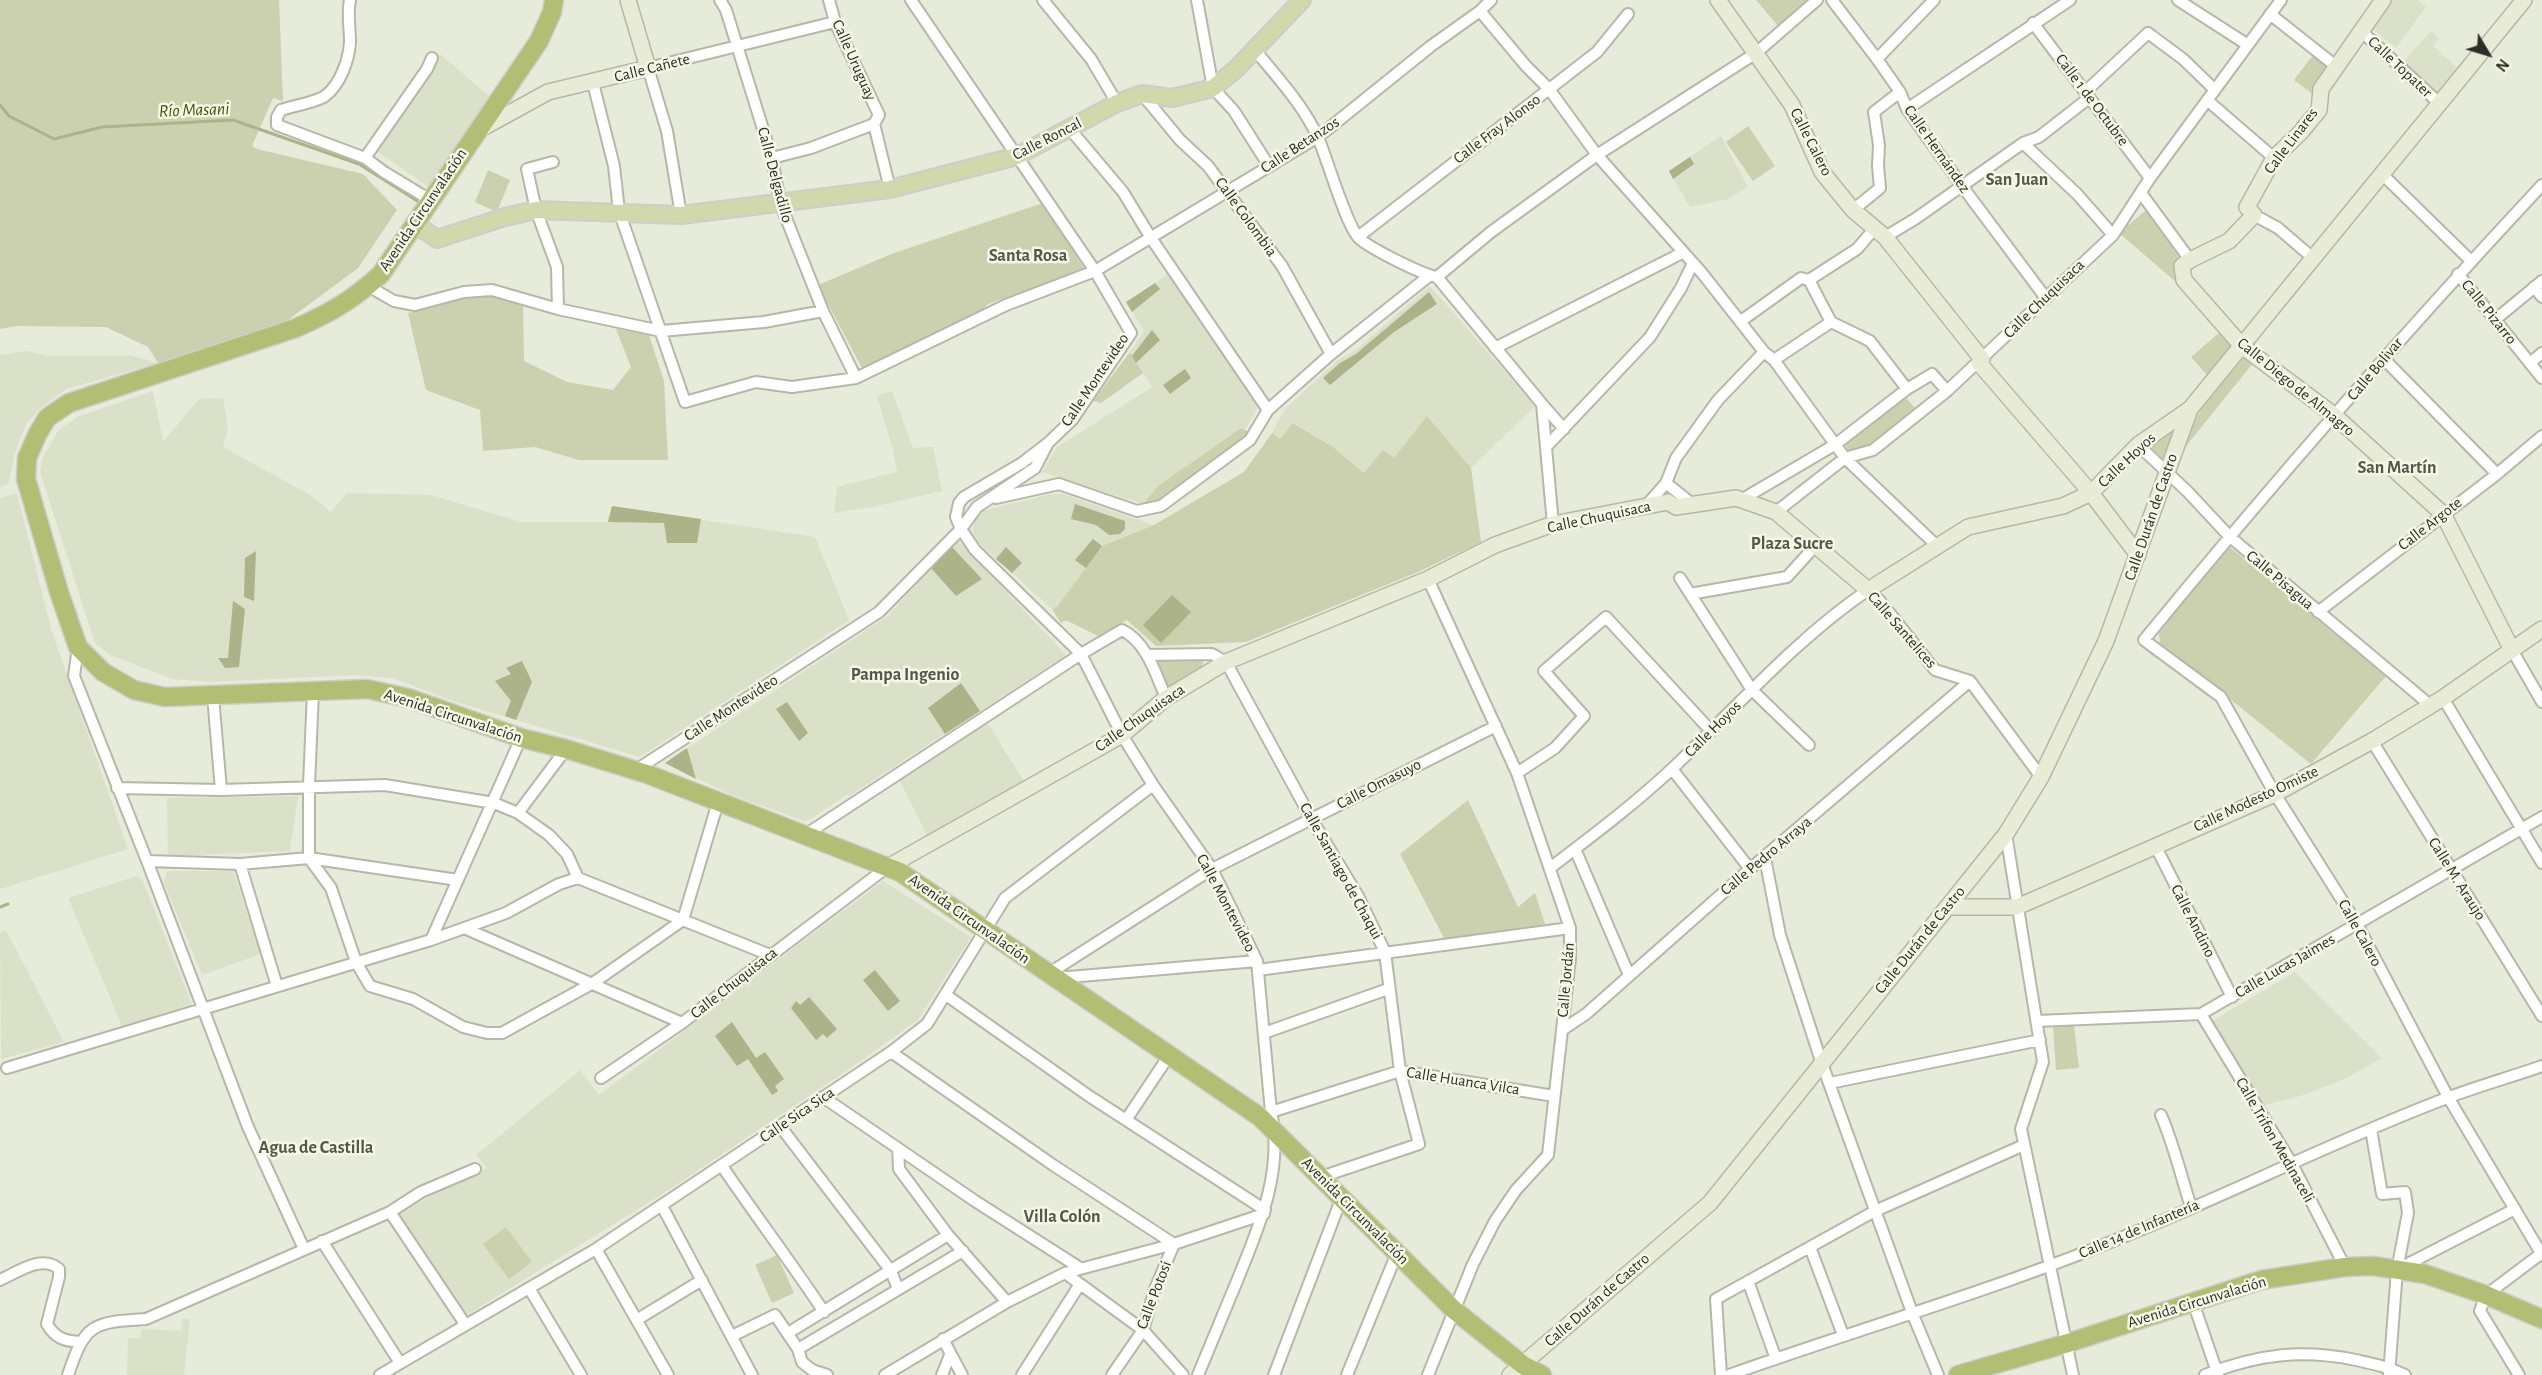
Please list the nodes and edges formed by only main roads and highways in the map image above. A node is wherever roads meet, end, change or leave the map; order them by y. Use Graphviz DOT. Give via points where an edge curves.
graph roads {
  1 [pos="554,0"];
  2 [pos="628,0"];
  3 [pos="1302,0"];
  4 [pos="1718,0"];
  5 [pos="2383,0"];
  6 [pos="2524,0"];
  7 [pos="476,132"];
  8 [pos="416,224"];
  9 [pos="2190,260"];
  10 [pos="2242,346"];
  11 [pos="2190,409"];
  12 [pos="2091,493"];
  13 [pos="1776,512"];
  14 [pos="2138,555"];
  15 [pos="1868,590"];
  16 [pos="2542,629"];
  17 [pos="2512,650"];
  18 [pos="886,868"];
  19 [pos="1947,907"];
  20 [pos="2542,1319"];
  21 [pos="1517,1370"];
  22 [pos="1542,1375"];
  23 [pos="1958,1375"];
  1 -- 7 [label="highway, Avenida Circunvalación" via="539,41"];
  2 -- 7 [label="main road, Calle Cañete" via="648,68 548,92"];
  3 -- 8 [label="main road, Calle Roncal" via="1213,88 1172,98 1142,94 1117,103 1017,156 890,189 681,214 536,210 437,239"];
  4 -- 12 [label="main road, Calle Calero" via="1792,105 1822,172 1852,210 1880,232 1980,361"];
  5 -- 9 [label="main road, Calle Linares" via="2321,89 2319,110 2274,158 2247,207 2254,215 2229,241"];
  6 -- 10 [label="main road, Calle Hoyos"];
  7 -- 8 [label="highway, Avenida Circunvalación"];
  8 -- 18 [label="highway, Avenida Circunvalación" via="381,274 332,312 296,328 69,403 47,418 27,458 26,479 78,647 103,672 134,690 165,697 367,689 408,698 521,738 636,770"];
  9 -- 10 [label="main road, Calle Diego de Almagro" via="2182,267 2184,280"];
  10 -- 11 [label="main road, Calle Hoyos"];
  10 -- 17 [label="main road, Calle Diego de Almagro" via="2335,416 2443,514"];
  11 -- 12 [label="main road, Calle Hoyos" via="2138,445"];
  11 -- 14 [label="main road, Calle Durán de Castro"];
  12 -- 14 [label="main road, Calle Calero"];
  12 -- 15 [label="main road, Calle Hoyos" via="2063,506 1968,527"];
  13 -- 15 [label="main road, Calle Santelices"];
  13 -- 18 [label="main road, Calle Chuquisaca" via="1736,498 1676,507 1668,502 1553,524 1495,545 1428,579 1226,662 1166,698 1122,735"];
  14 -- 19 [label="main road, Calle Durán de Castro" via="2106,641 2041,777 2006,834"];
  16 -- 17 [label="main road, Calle Modesto Omiste"];
  17 -- 19 [label="main road, Calle Modesto Omiste" via="2372,741 2275,794 2017,907"];
  18 -- 21 [label="highway, Avenida Circunvalación" via="900,872 1260,1117"];
  19 -- 21 [label="main road, Calle Durán de Castro" via="1710,1203"];
  20 -- 23 [label="highway, Avenida Circunvalación" via="2425,1274 2373,1266 2345,1267 2261,1281"];
  21 -- 22 [label="highway, Avenida Circunvalación"];
}
